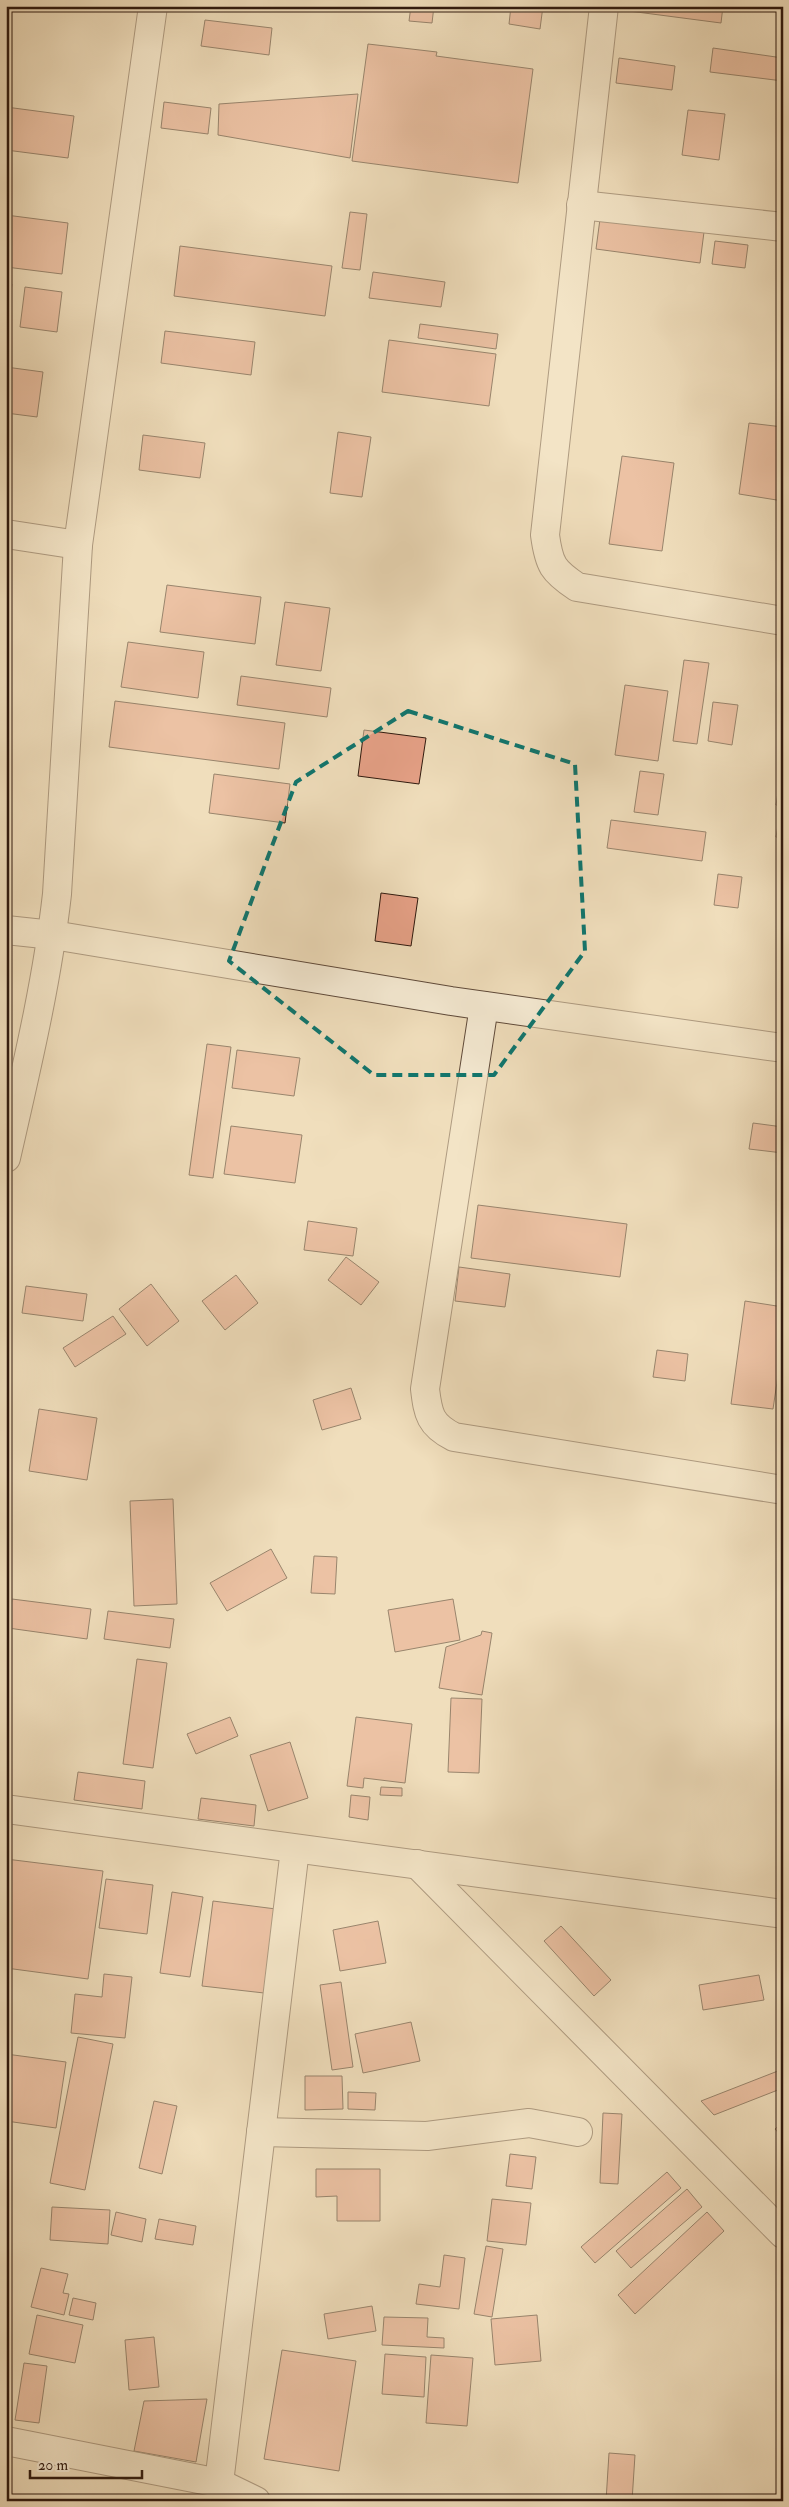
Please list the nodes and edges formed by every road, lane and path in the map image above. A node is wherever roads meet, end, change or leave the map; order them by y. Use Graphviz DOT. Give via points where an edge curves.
graph roads {
  1 [pos="153,6"];
  2 [pos="604,6"];
  3 [pos="581,205"];
  4 [pos="783,227"];
  5 [pos="6,534"];
  6 [pos="78,545"];
  7 [pos="783,621"];
  8 [pos="6,930"];
  9 [pos="53,935"];
  10 [pos="484,1006"];
  11 [pos="783,1048"];
  12 [pos="6,1158"];
  13 [pos="783,1490"];
  14 [pos="6,1809"];
  15 [pos="295,1849"];
  16 [pos="418,1864"];
  17 [pos="783,1914"];
  18 [pos="261,2132"];
  19 [pos="578,2132"];
  20 [pos="783,2234"];
  21 [pos="6,2441"];
  22 [pos="219,2483"];
  23 [pos="256,2501"];
  1 -- 6 [label="street"];
  2 -- 3 [label="street"];
  3 -- 4 [label="street"];
  3 -- 7 [label="street" via="545,535 547,553 556,573 577,587"];
  5 -- 6 [label="street"];
  6 -- 9 [label="street"];
  8 -- 9 [label="street"];
  9 -- 10 [label="street"];
  9 -- 12 [label="street"];
  10 -- 11 [label="street"];
  10 -- 13 [label="street" via="425,1389 427,1409 437,1428 454,1437"];
  14 -- 15 [label="street"];
  15 -- 16 [label="street"];
  15 -- 18 [label="street"];
  16 -- 17 [label="street"];
  16 -- 20 [label="street"];
  18 -- 19 [label="street" via="427,2136 529,2123"];
  18 -- 22 [label="street"];
  21 -- 22 [label="street"];
  22 -- 23 [label="street"];
}
